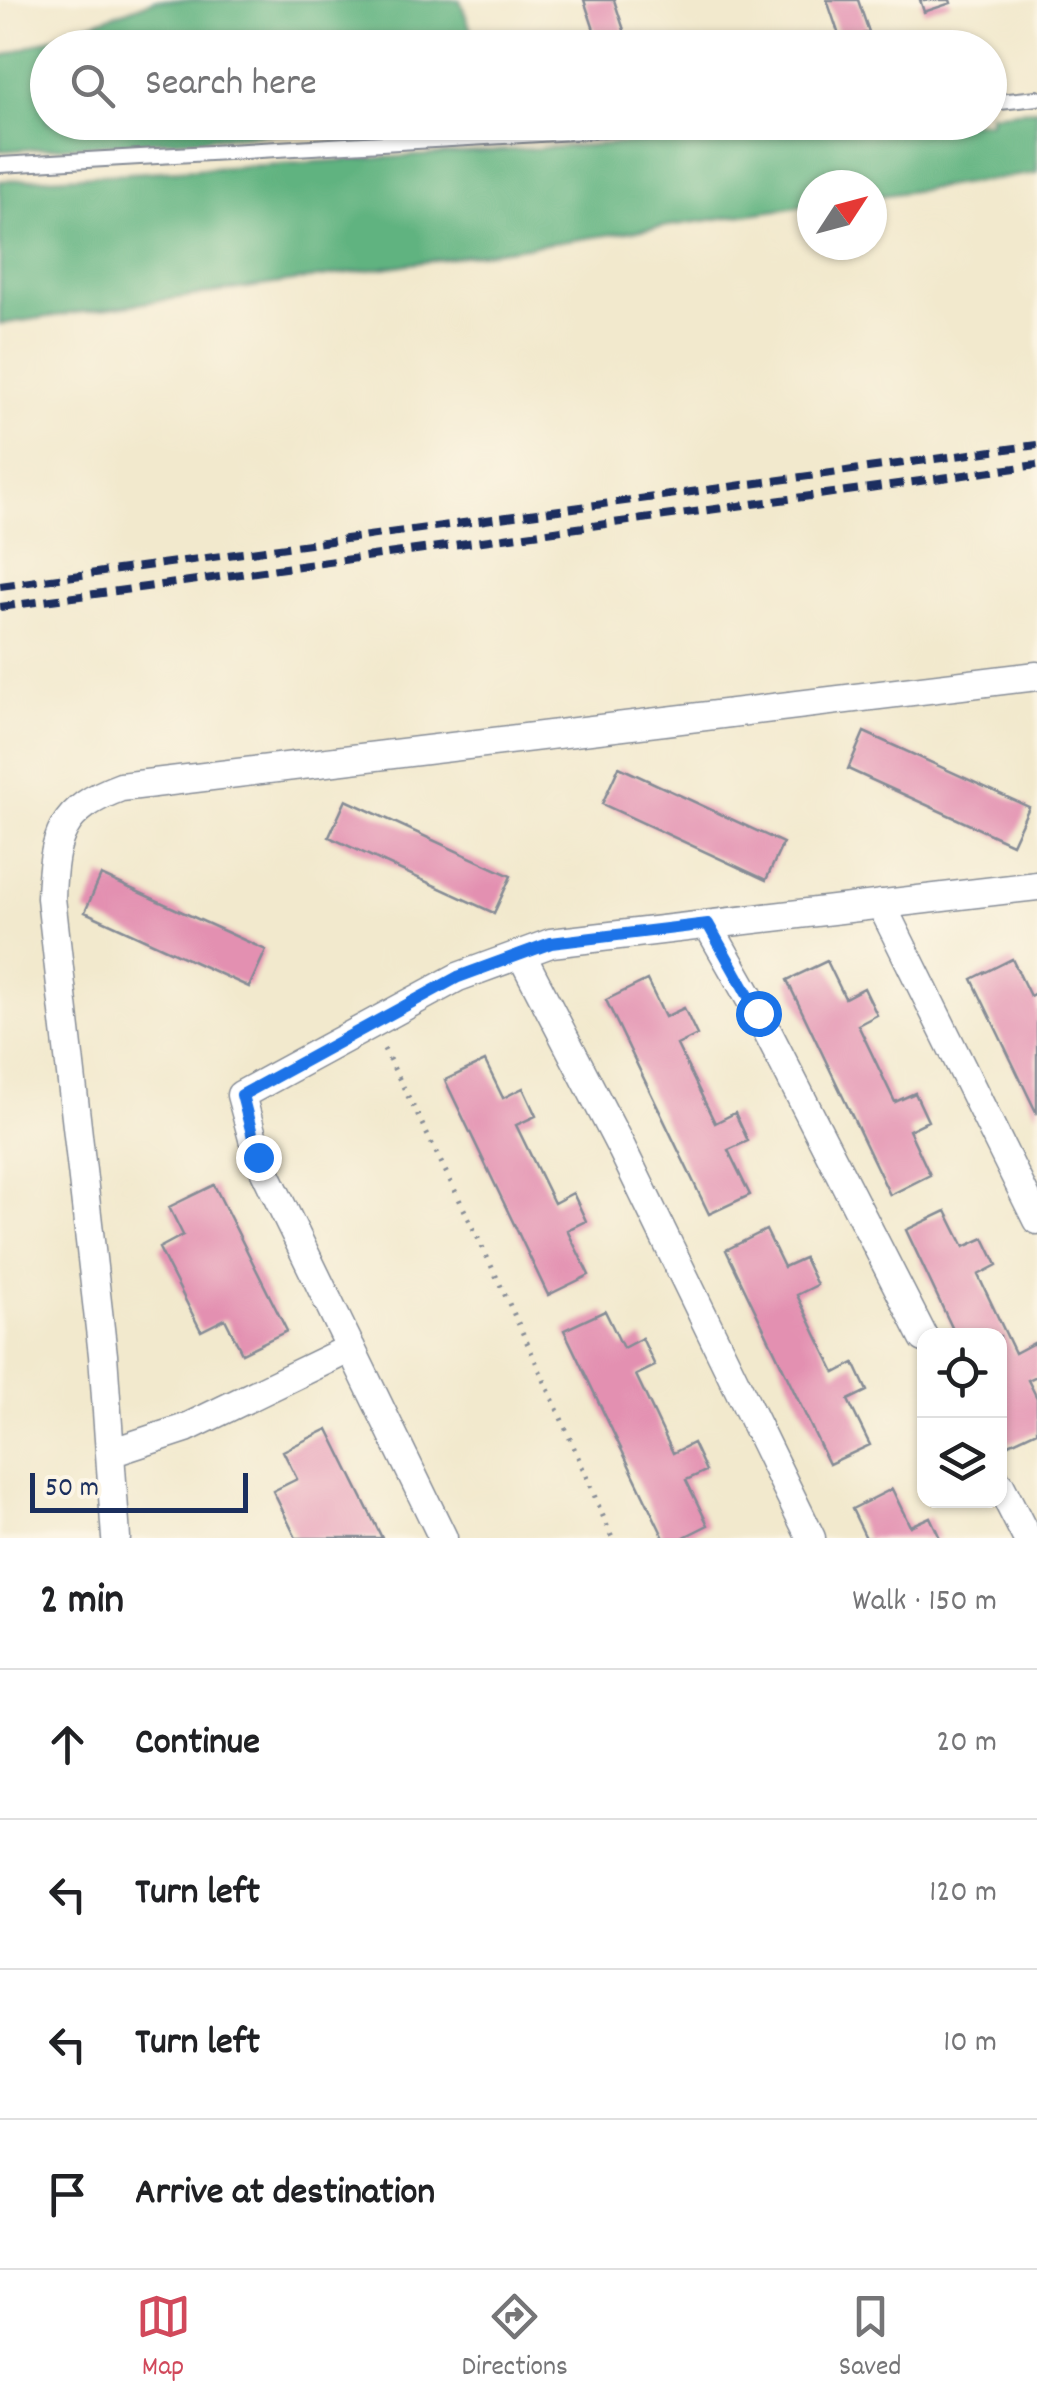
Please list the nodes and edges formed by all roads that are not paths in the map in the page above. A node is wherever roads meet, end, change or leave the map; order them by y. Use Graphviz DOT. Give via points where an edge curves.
graph roads {
  1 [pos="1037,98"];
  2 [pos="1007,101"];
  3 [pos="435,140"];
  4 [pos="0,165"];
  5 [pos="1037,676"];
  6 [pos="1037,886"];
  7 [pos="881,904"];
  8 [pos="708,924"];
  9 [pos="521,954"];
  10 [pos="1037,1220"];
  11 [pos="919,1328"];
  12 [pos="351,1348"];
  13 [pos="110,1453"];
  14 [pos="1007,1498"];
  15 [pos="116,1538"];
  16 [pos="443,1538"];
  17 [pos="810,1538"];
  18 [pos="1027,1538"];
  1 -- 2 [label="lane"];
  3 -- 4 [label="lane"];
  5 -- 13 [label="street" via="122,787 92,798 64,825 50,898"];
  6 -- 7 [label="street"];
  7 -- 8 [label="street"];
  7 -- 10 [label="street"];
  8 -- 9 [label="street" via="551,943"];
  8 -- 11 [label="street"];
  9 -- 12 [label="street" via="458,977 242,1095 258,1157"];
  9 -- 17 [label="street"];
  12 -- 13 [label="street" via="186,1428"];
  12 -- 16 [label="street"];
  13 -- 15 [label="street"];
  14 -- 18 [label="street"];
}
